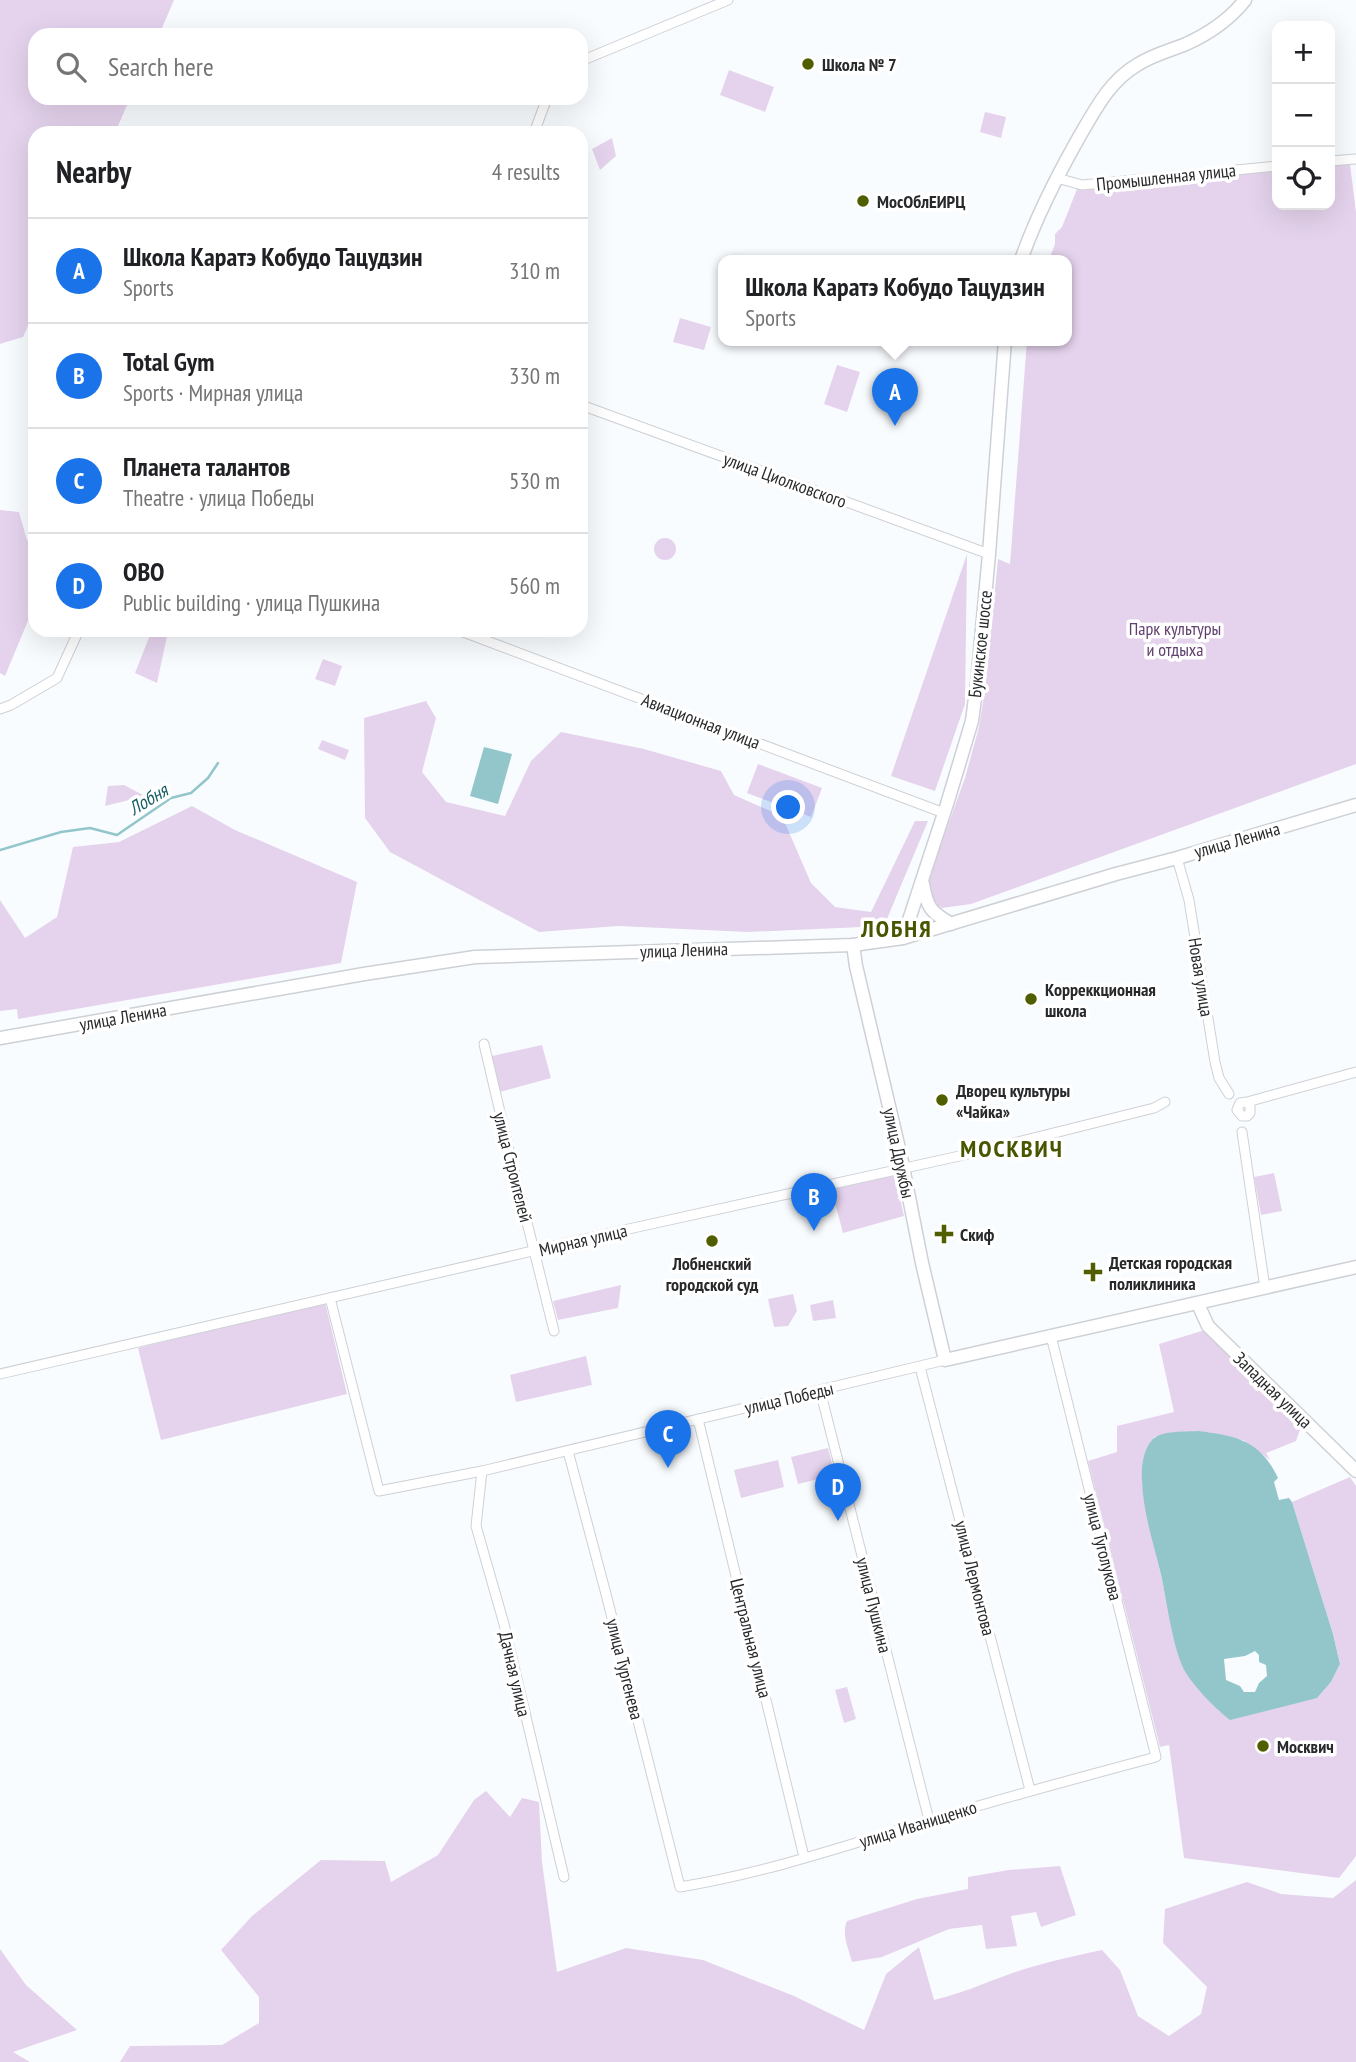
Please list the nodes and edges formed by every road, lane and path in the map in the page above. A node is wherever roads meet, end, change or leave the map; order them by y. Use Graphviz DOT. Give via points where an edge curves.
graph roads {
  1 [pos="728,0"];
  2 [pos="1245,0"];
  3 [pos="588,58"];
  4 [pos="544,105"];
  5 [pos="537,126"];
  6 [pos="1356,159"];
  7 [pos="1335,161"];
  8 [pos="1272,167"];
  9 [pos="1056,178"];
  10 [pos="1023,255"];
  11 [pos="1005,346"];
  12 [pos="588,408"];
  13 [pos="989,554"];
  14 [pos="76,637"];
  15 [pos="477,637"];
  16 [pos="0,709"];
  17 [pos="1356,805"];
  18 [pos="944,813"];
  19 [pos="1177,858"];
  20 [pos="922,880"];
  21 [pos="951,924"];
  22 [pos="903,938"];
  23 [pos="853,946"];
  24 [pos="0,1038"];
  25 [pos="484,1044"];
  26 [pos="1356,1072"];
  27 [pos="1165,1102"];
  28 [pos="1244,1109"];
  29 [pos="903,1168"];
  30 [pos="534,1251"];
  31 [pos="1356,1267"];
  32 [pos="1265,1287"];
  33 [pos="330,1298"];
  34 [pos="1198,1304"];
  35 [pos="554,1331"];
  36 [pos="1051,1336"];
  37 [pos="945,1360"];
  38 [pos="920,1367"];
  39 [pos="0,1374"];
  40 [pos="820,1390"];
  41 [pos="698,1419"];
  42 [pos="568,1451"];
  43 [pos="482,1471"];
  44 [pos="1356,1471"];
  45 [pos="1156,1757"];
  46 [pos="1030,1790"];
  47 [pos="929,1820"];
  48 [pos="804,1857"];
  49 [pos="564,1877"];
  50 [pos="680,1887"];
  1 -- 3 [label="street"];
  2 -- 9 [label="main road" via="1204,34 1150,57 1118,79"];
  4 -- 5 [label="street"];
  6 -- 7 [label="street"];
  8 -- 9 [label="street, Промышленная улица" via="1082,186"];
  9 -- 10 [label="main road"];
  11 -- 13 [label="main road, Букинское шоссе"];
  12 -- 13 [label="street, улица Циолковского"];
  13 -- 18 [label="main road, Букинское шоссе" via="972,721"];
  14 -- 16 [label="street" via="57,678"];
  15 -- 18 [label="street, Авиационная улица"];
  17 -- 19 [label="main road, улица Ленина"];
  18 -- 20 [label="main road, Букинское шоссе"];
  19 -- 21 [label="main road, улица Ленина"];
  19 -- 28 [label="street, Новая улица" via="1189,900 1219,1077"];
  20 -- 21 [label="main road" via="933,914"];
  20 -- 22 [label="main road, Букинское шоссе"];
  21 -- 22 [label="main road, улица Ленина"];
  22 -- 23 [label="main road, улица Ленина"];
  23 -- 24 [label="main road, улица Ленина" via="475,957"];
  23 -- 29 [label="main road, улица Дружбы"];
  25 -- 30 [label="street, улица Строителей"];
  26 -- 28 [label="street" via="1271,1095"];
  27 -- 29 [label="street, Мирная улица" via="1128,1115"];
  28 -- 32 [label="street" via="1242,1132"];
  29 -- 30 [label="street, Мирная улица"];
  29 -- 37 [label="main road, улица Дружбы"];
  30 -- 33 [label="street, Мирная улица"];
  30 -- 35 [label="street, улица Строителей"];
  31 -- 32 [label="main road, улица Победы"];
  32 -- 34 [label="main road, улица Победы"];
  33 -- 39 [label="street, Мирная улица"];
  33 -- 43 [label="street, улица Победы" via="379,1491"];
  34 -- 36 [label="main road, улица Победы"];
  34 -- 44 [label="main road, Западная улица" via="1208,1326"];
  36 -- 37 [label="main road, улица Победы"];
  36 -- 45 [label="street, улица Туголукова"];
  37 -- 38 [label="street, улица Победы"];
  38 -- 40 [label="street, улица Победы"];
  38 -- 46 [label="street, улица Лермонтова"];
  40 -- 41 [label="street, улица Победы"];
  40 -- 47 [label="street, улица Пушкина"];
  41 -- 42 [label="street, улица Победы"];
  41 -- 48 [label="street, Центральная улица"];
  42 -- 43 [label="street, улица Победы"];
  42 -- 50 [label="street, улица Тургенева"];
  43 -- 49 [label="street, Дачная улица" via="476,1525"];
  45 -- 46 [label="street, улица Иванищенко"];
  46 -- 47 [label="street, улица Иванищенко"];
  47 -- 48 [label="street, улица Иванищенко"];
  48 -- 50 [label="street, улица Иванищенко"];
}
